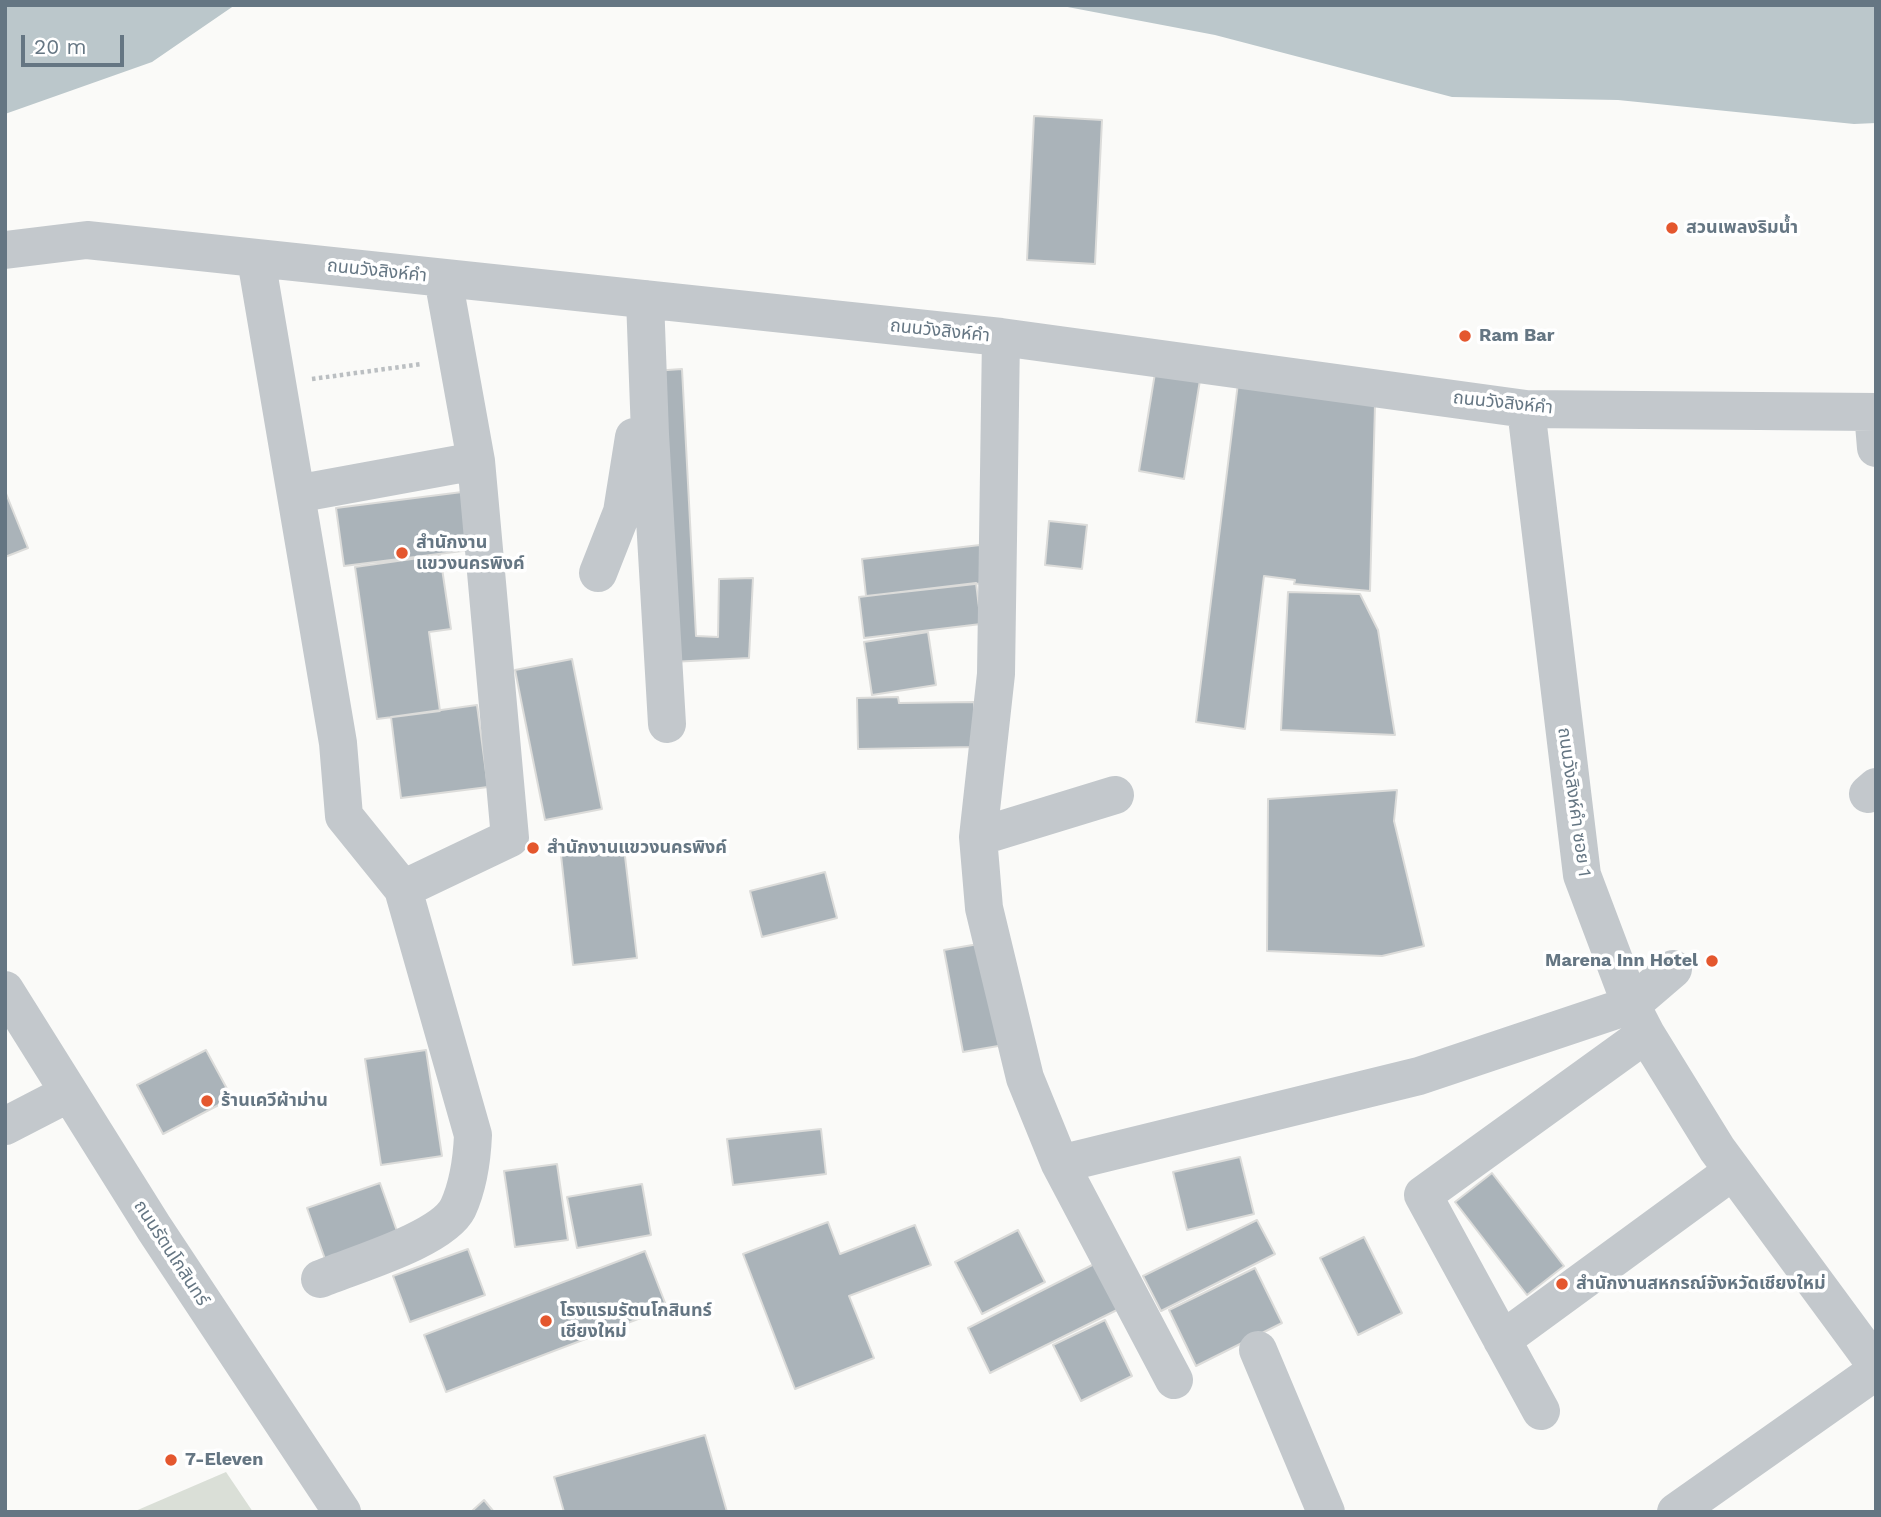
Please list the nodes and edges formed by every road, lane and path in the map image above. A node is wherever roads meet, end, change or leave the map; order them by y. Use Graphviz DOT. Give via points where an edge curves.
graph roads {
  1 [pos="5,250"];
  2 [pos="256,259"];
  3 [pos="443,278"];
  4 [pos="642,299"];
  5 [pos="1001,337"];
  6 [pos="457,359"];
  7 [pos="277,384"];
  8 [pos="1526,409"];
  9 [pos="1875,424"];
  10 [pos="476,461"];
  11 [pos="296,494"];
  12 [pos="598,573"];
  13 [pos="667,724"];
  14 [pos="1115,794"];
  15 [pos="978,837"];
  16 [pos="403,889"];
  17 [pos="1673,969"];
  18 [pos="5,990"];
  19 [pos="1638,1019"];
  20 [pos="69,1093"];
  21 [pos="5,1126"];
  22 [pos="1060,1164"];
  23 [pos="1733,1171"];
  24 [pos="320,1279"];
  25 [pos="1502,1340"];
  26 [pos="1258,1350"];
  27 [pos="1876,1365"];
  28 [pos="1876,1371"];
  29 [pos="1174,1380"];
  30 [pos="1541,1411"];
  31 [pos="342,1512"];
  32 [pos="1326,1512"];
  33 [pos="1676,1512"];
  1 -- 2 [label="street, ถนนวังสิงห์คำ" via="87,240"];
  2 -- 3 [label="street, ถนนวังสิงห์คำ"];
  2 -- 7 [label="street"];
  3 -- 4 [label="street, ถนนวังสิงห์คำ"];
  3 -- 6 [label="street"];
  4 -- 5 [label="street, ถนนวังสิงห์คำ"];
  4 -- 12 [label="street" via="636,428 622,512"];
  4 -- 13 [label="street"];
  5 -- 8 [label="street, ถนนวังสิงห์คำ"];
  5 -- 15 [label="street" via="996,674"];
  6 -- 7 [label="path"];
  6 -- 10 [label="street"];
  7 -- 11 [label="street"];
  8 -- 9 [label="street, ถนนวังสิงห์คำ"];
  8 -- 19 [label="street, ถนนวังสิงห์คำ ซอย 1" via="1582,875"];
  10 -- 11 [label="street"];
  10 -- 16 [label="street" via="510,838"];
  11 -- 16 [label="street" via="338,743 344,816"];
  14 -- 15 [label="street"];
  15 -- 22 [label="street" via="984,908 1025,1078"];
  16 -- 24 [label="street" via="473,1135 472,1159 458,1209 438,1228"];
  17 -- 19 [label="street"];
  18 -- 20 [label="street, ถนนรัตนโกสินทร์"];
  19 -- 22 [label="street"];
  19 -- 23 [label="street, ถนนวังสิงห์คำ ซอย 1"];
  19 -- 25 [label="street" via="1423,1195"];
  20 -- 21 [label="street"];
  20 -- 31 [label="street, ถนนรัตนโกสินทร์"];
  22 -- 29 [label="street"];
  23 -- 25 [label="street"];
  23 -- 27 [label="street, ถนนวังสิงห์คำ ซอย 1"];
  25 -- 30 [label="street"];
  26 -- 32 [label="street"];
  28 -- 33 [label="street"];
}
